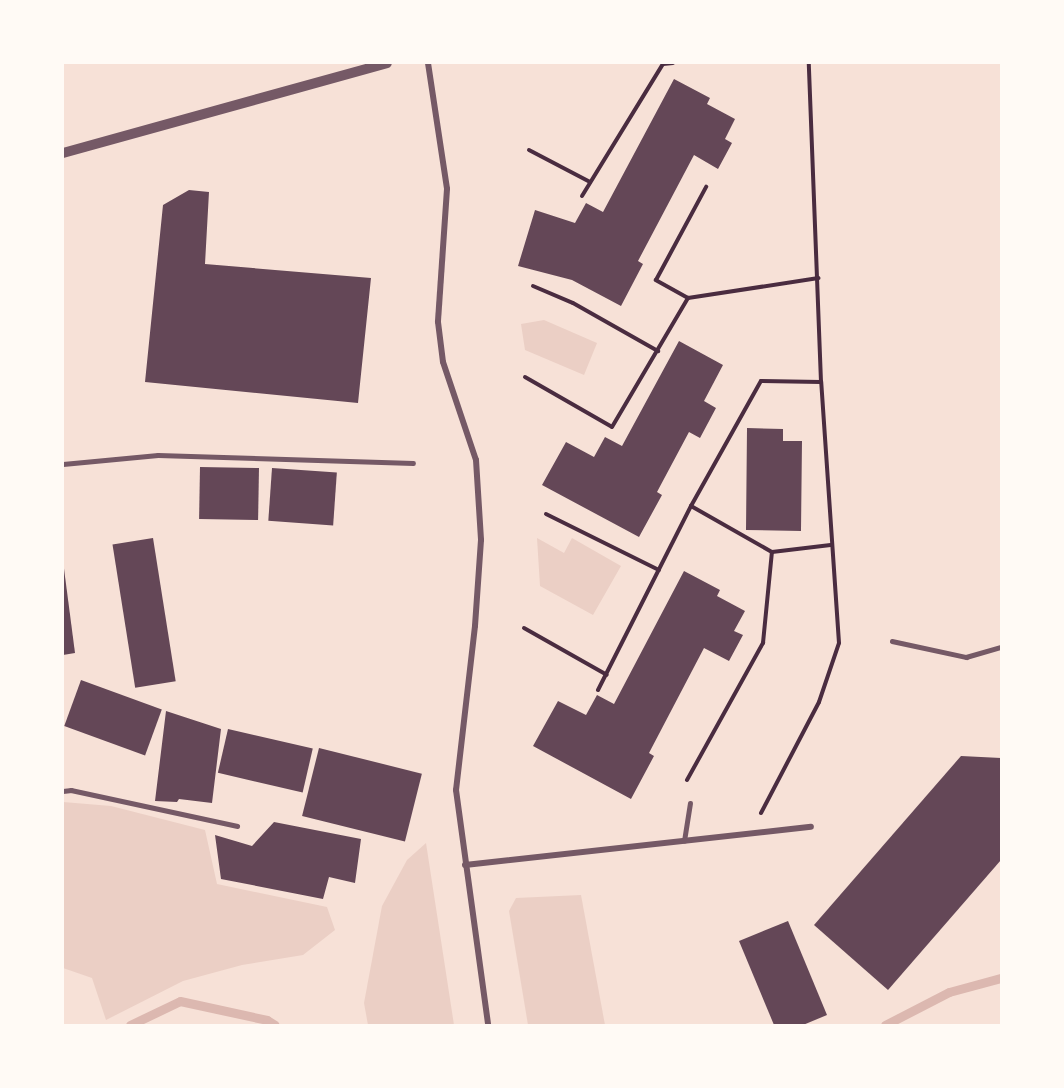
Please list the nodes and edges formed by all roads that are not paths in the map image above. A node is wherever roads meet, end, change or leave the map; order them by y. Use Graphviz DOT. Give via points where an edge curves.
graph roads {
  1 [pos="387,63"];
  2 [pos="428,63"];
  3 [pos="63,153"];
  4 [pos="413,463"];
  5 [pos="63,464"];
  6 [pos="892,641"];
  7 [pos="1001,647"];
  8 [pos="63,791"];
  9 [pos="690,803"];
  10 [pos="237,826"];
  11 [pos="811,827"];
  12 [pos="684,841"];
  13 [pos="465,865"];
  14 [pos="488,1025"];
  1 -- 3 [label="street"];
  2 -- 13 [label="street" via="447,189 438,322 443,362 476,460 481,540 456,790"];
  4 -- 5 [label="lane" via="158,455"];
  6 -- 7 [label="lane" via="966,657"];
  8 -- 10 [label="lane"];
  9 -- 12 [label="lane"];
  11 -- 12 [label="street"];
  12 -- 13 [label="street"];
  13 -- 14 [label="street"];
}
